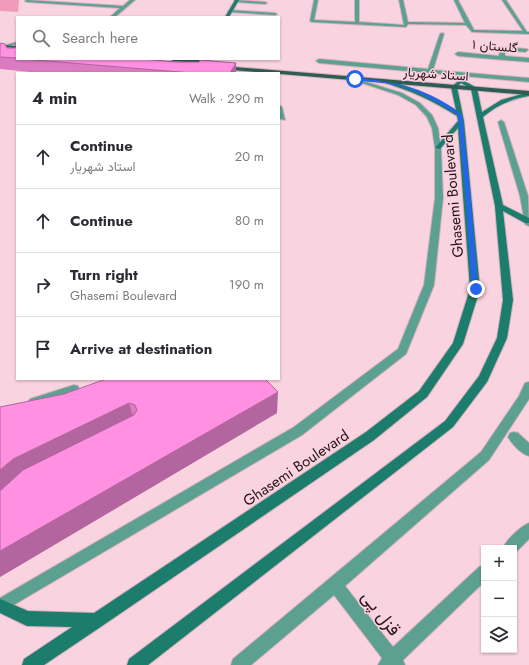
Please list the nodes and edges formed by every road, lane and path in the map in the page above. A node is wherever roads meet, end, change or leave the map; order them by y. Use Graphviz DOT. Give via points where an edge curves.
graph roads {
  1 [pos="133,0"];
  2 [pos="316,0"];
  3 [pos="357,0"];
  4 [pos="401,0"];
  5 [pos="456,0"];
  6 [pos="504,0"];
  7 [pos="27,1"];
  8 [pos="236,1"];
  9 [pos="265,3"];
  10 [pos="125,6"];
  11 [pos="230,11"];
  12 [pos="275,14"];
  13 [pos="113,16"];
  14 [pos="228,16"];
  15 [pos="406,23"];
  16 [pos="357,24"];
  17 [pos="468,24"];
  18 [pos="528,33"];
  19 [pos="442,34"];
  20 [pos="16,43"];
  21 [pos="2,46"];
  22 [pos="16,47"];
  23 [pos="524,50"];
  24 [pos="0,51"];
  25 [pos="16,52"];
  26 [pos="458,54"];
  27 [pos="502,58"];
  28 [pos="201,60"];
  29 [pos="319,60"];
  30 [pos="529,60"];
  31 [pos="167,64"];
  32 [pos="430,70"];
  33 [pos="257,72"];
  34 [pos="280,74"];
  35 [pos="355,79"];
  36 [pos="529,80"];
  37 [pos="383,81"];
  38 [pos="458,84"];
  39 [pos="499,84"];
  40 [pos="506,85"];
  41 [pos="529,86"];
  42 [pos="474,88"];
  43 [pos="529,93"];
  44 [pos="280,109"];
  45 [pos="480,117"];
  46 [pos="461,118"];
  47 [pos="283,119"];
  48 [pos="500,122"];
  49 [pos="438,148"];
  50 [pos="526,195"];
  51 [pos="499,206"];
  52 [pos="529,222"];
  53 [pos="529,386"];
  54 [pos="74,389"];
  55 [pos="22,406"];
  56 [pos="514,437"];
  57 [pos="529,451"];
  58 [pos="529,530"];
  59 [pos="513,545"];
  60 [pos="481,575"];
  61 [pos="335,585"];
  62 [pos="0,606"];
  63 [pos="97,621"];
  64 [pos="392,663"];
  65 [pos="30,665"];
  66 [pos="134,665"];
  67 [pos="239,665"];
  1 -- 10 [label="street"];
  2 -- 16 [label="street" via="312,21"];
  3 -- 16 [label="street"];
  4 -- 15 [label="street"];
  5 -- 17 [label="street"];
  6 -- 18 [label="street"];
  7 -- 10 [label="street"];
  8 -- 9 [label="street"];
  8 -- 11 [label="main road"];
  10 -- 13 [label="street"];
  11 -- 12 [label="street"];
  11 -- 14 [label="main road"];
  15 -- 16 [label="street" via="406,26"];
  15 -- 17 [label="street"];
  17 -- 18 [label="street" via="472,31"];
  19 -- 32 [label="street"];
  20 -- 21 [label="street"];
  21 -- 22 [label="main road"];
  23 -- 27 [label="street" via="502,48"];
  24 -- 25 [label="main road"];
  26 -- 27 [label="street, ۱ گلستان"];
  27 -- 30 [label="street, ۱ گلستان"];
  28 -- 38 [label="main road, استاد شهریار"];
  29 -- 32 [label="street"];
  31 -- 33 [label="main road, استاد شهریار"];
  32 -- 36 [label="street"];
  34 -- 35 [label="main road, استاد شهریار"];
  35 -- 37 [label="main road, استاد شهریار"];
  35 -- 49 [label="street" via="400,94 418,104 430,116 436,128"];
  37 -- 38 [label="main road, استاد شهریار"];
  37 -- 46 [label="main road" via="407,87 437,101"];
  38 -- 39 [label="main road, استاد شهریار"];
  38 -- 42 [label="main road"];
  38 -- 46 [label="main road, Ghasemi Boulevard"];
  40 -- 41 [label="main road"];
  42 -- 43 [label="main road, استاد شهریار"];
  42 -- 45 [label="main road"];
  43 -- 45 [label="main road" via="499,102"];
  44 -- 47 [label="street"];
  45 -- 51 [label="main road"];
  46 -- 49 [label="main road"];
  46 -- 63 [label="main road, Ghasemi Boulevard" via="476,289 458,344 423,394 370,436"];
  48 -- 50 [label="street"];
  49 -- 62 [label="street" via="439,198 429,285 402,351 298,431"];
  50 -- 52 [label="street"];
  51 -- 52 [label="main road"];
  51 -- 66 [label="main road" via="508,300 502,338 483,379 449,424"];
  53 -- 61 [label="street" via="524,398 485,456"];
  54 -- 55 [label="street"];
  56 -- 57 [label="street"];
  58 -- 59 [label="street"];
  60 -- 64 [label="street"];
  61 -- 64 [label="street, قزل پی"];
  61 -- 67 [label="street"];
  62 -- 63 [label="main road" via="27,618"];
  63 -- 65 [label="main road, Ghasemi Boulevard"];
}
